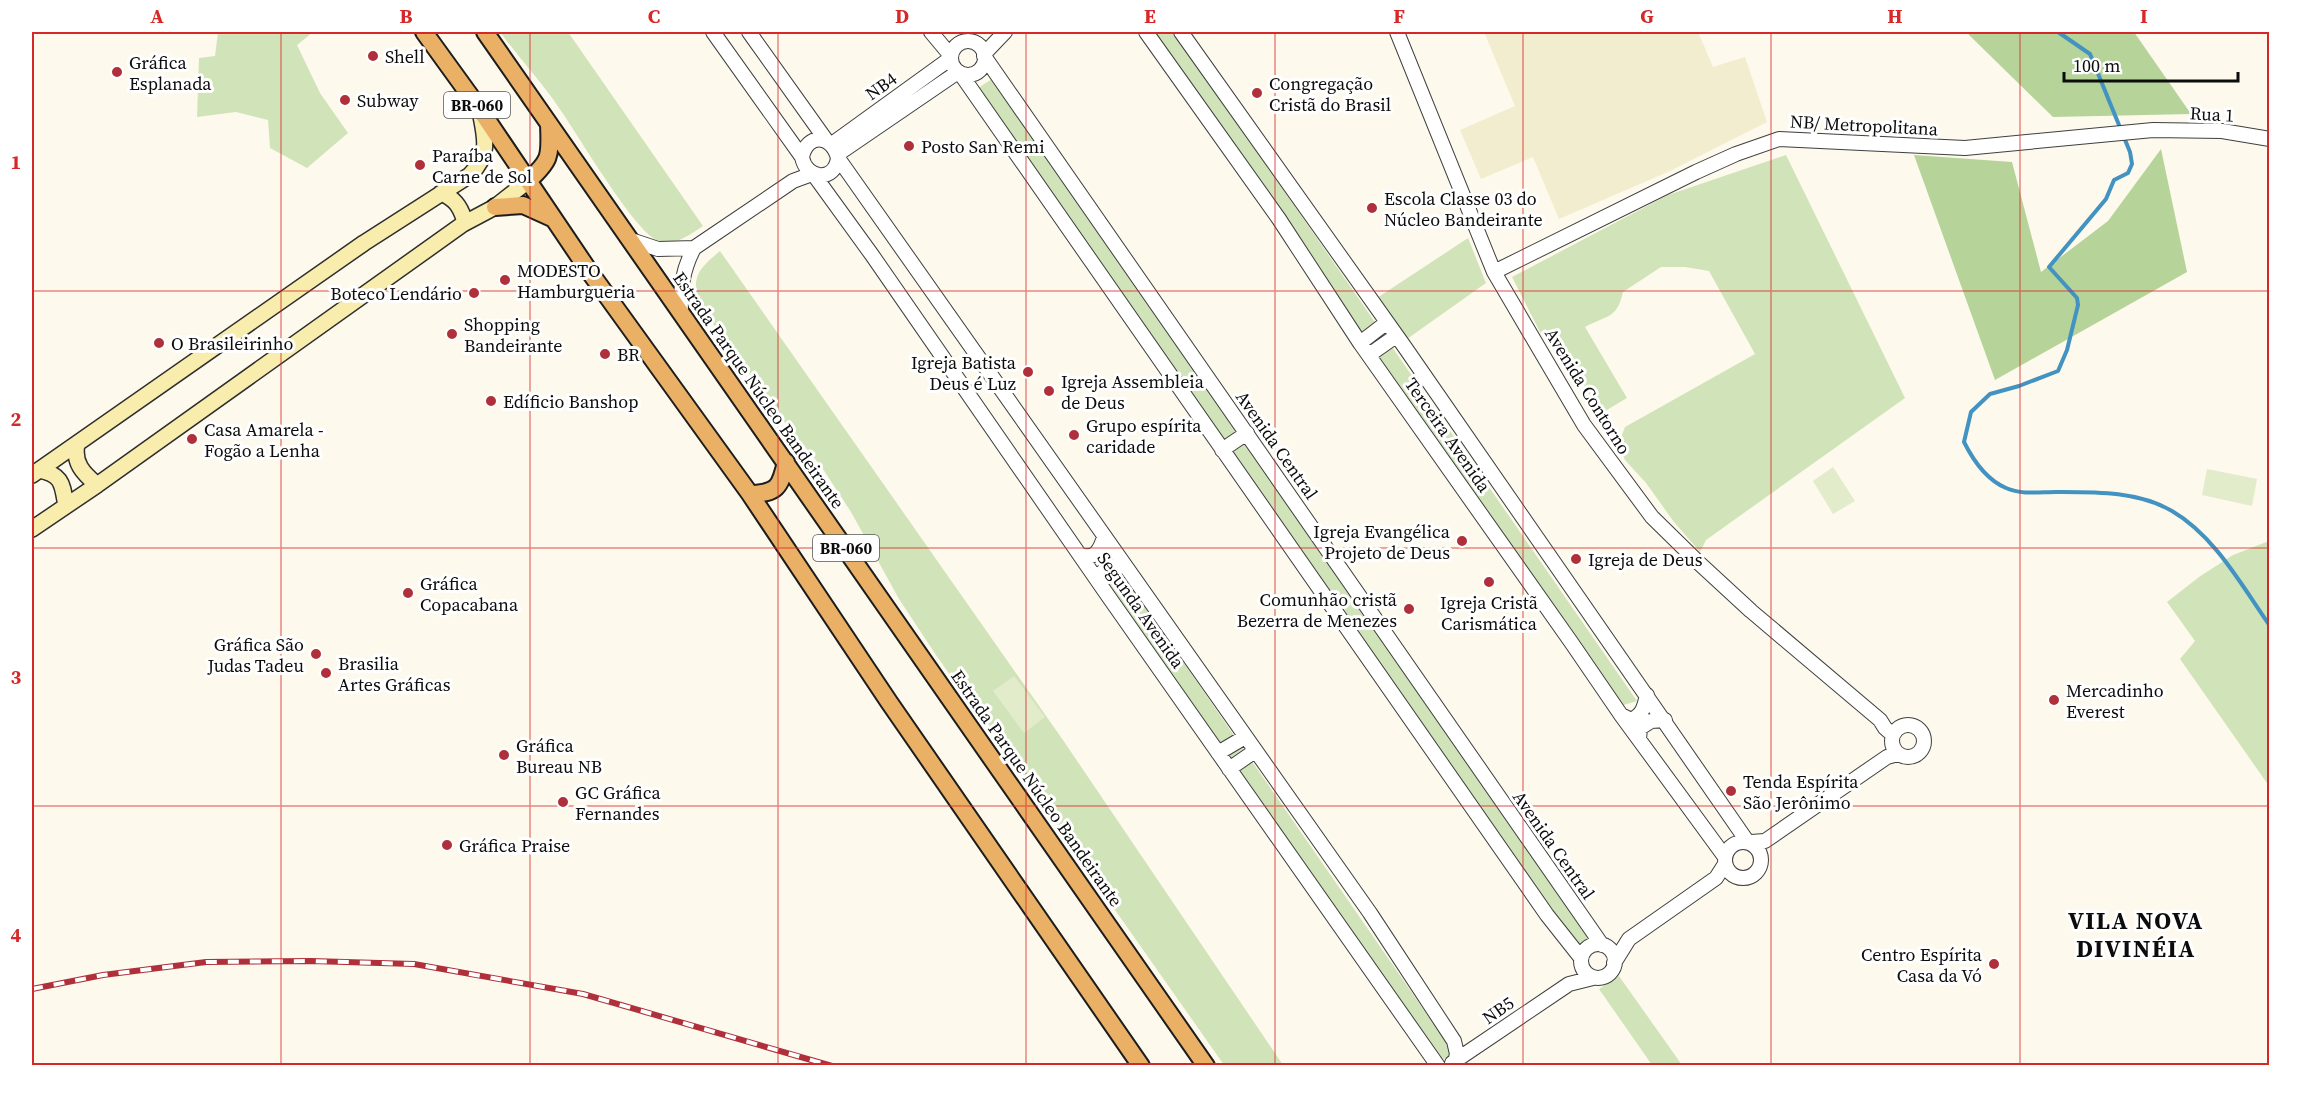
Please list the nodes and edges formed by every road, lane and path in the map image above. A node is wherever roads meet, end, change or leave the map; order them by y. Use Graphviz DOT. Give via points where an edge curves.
graph roads {
  1 [pos="424,32"];
  2 [pos="485,32"];
  3 [pos="713,32"];
  4 [pos="749,32"];
  5 [pos="931,32"];
  6 [pos="999,32"];
  7 [pos="1005,32"];
  8 [pos="1146,32"];
  9 [pos="1182,32"];
  10 [pos="1397,32"];
  11 [pos="977,46"];
  12 [pos="951,57"];
  13 [pos="959,73"];
  14 [pos="479,108"];
  15 [pos="549,123"];
  16 [pos="2153,130"];
  17 [pos="2270,139"];
  18 [pos="833,149"];
  19 [pos="802,159"];
  20 [pos="813,175"];
  21 [pos="528,181"];
  22 [pos="793,181"];
  23 [pos="441,193"];
  24 [pos="495,207"];
  25 [pos="555,220"];
  26 [pos="463,224"];
  27 [pos="631,240"];
  28 [pos="694,248"];
  29 [pos="1494,272"];
  30 [pos="681,312"];
  31 [pos="1386,323"];
  32 [pos="1396,336"];
  33 [pos="1360,343"];
  34 [pos="1369,355"];
  35 [pos="1247,433"];
  36 [pos="77,444"];
  37 [pos="1222,450"];
  38 [pos="786,462"];
  39 [pos="35,473"];
  40 [pos="97,486"];
  41 [pos="750,494"];
  42 [pos="66,506"];
  43 [pos="32,529"];
  44 [pos="1104,537"];
  45 [pos="1080,555"];
  46 [pos="1124,565"];
  47 [pos="1100,583"];
  48 [pos="1647,695"];
  49 [pos="1621,715"];
  50 [pos="1665,720"];
  51 [pos="1245,737"];
  52 [pos="1640,739"];
  53 [pos="1255,751"];
  54 [pos="1218,753"];
  55 [pos="1229,769"];
  56 [pos="1756,845"];
  57 [pos="1725,860"];
  58 [pos="1735,876"];
  59 [pos="1716,878"];
  60 [pos="1629,939"];
  61 [pos="1603,945"];
  62 [pos="1581,960"];
  63 [pos="1614,963"];
  64 [pos="1593,978"];
  65 [pos="1569,984"];
  66 [pos="1454,1041"];
  67 [pos="1472,1050"];
  68 [pos="1452,1064"];
  69 [pos="1141,1065"];
  70 [pos="1206,1065"];
  71 [pos="1438,1065"];
  1 -- 14 [label="highway, BR-060"];
  2 -- 15 [label="highway, Estrada Parque Núcleo Bandeirante / BR-060"];
  3 -- 19 [label="street"];
  4 -- 18 [label="street, Segunda Avenida"];
  5 -- 12 [label="street"];
  6 -- 11 [label="street"];
  7 -- 11 [label="street"];
  8 -- 33 [label="street, Terceira Avenida" via="1279,219"];
  9 -- 31 [label="street, Terceira Avenida"];
  10 -- 29 [label="street, Avenida Contorno"];
  11 -- 12 [label="street" via="967,41 957,45"];
  11 -- 13 [label="street" via="979,70"];
  11 -- 35 [label="street, Avenida Central"];
  12 -- 13 [label="street"];
  12 -- 18 [label="street, NB4"];
  13 -- 18 [label="street, NB4"];
  13 -- 37 [label="street"];
  14 -- 21 [label="highway, BR-060"];
  14 -- 23 [label="main road" via="486,141 479,166"];
  15 -- 21 [label="highway" via="548,160"];
  15 -- 27 [label="highway, Estrada Parque Núcleo Bandeirante / BR-060"];
  16 -- 17 [label="street, Rua 1" via="2222,131"];
  16 -- 29 [label="street, NB/ Metropolitana" via="1965,148 1779,139 1696,172"];
  18 -- 19 [label="street" via="819,140 807,145"];
  18 -- 20 [label="street" via="837,163 831,173"];
  18 -- 44 [label="street, Segunda Avenida"];
  19 -- 20 [label="street"];
  19 -- 22 [label="street"];
  20 -- 22 [label="street"];
  20 -- 45 [label="street, Segunda Avenida"];
  21 -- 24 [label="main road"];
  21 -- 25 [label="highway, BR-060"];
  22 -- 28 [label="street"];
  23 -- 26 [label="main road" via="457,204"];
  23 -- 36 [label="main road"];
  24 -- 25 [label="highway" via="523,205"];
  24 -- 26 [label="main road"];
  25 -- 41 [label="highway, BR-060"];
  26 -- 40 [label="main road"];
  27 -- 28 [label="street" via="658,249"];
  27 -- 30 [label="highway, Estrada Parque Núcleo Bandeirante / BR-060"];
  28 -- 30 [label="street" via="685,265"];
  29 -- 56 [label="street, Avenida Contorno" via="1584,425 1652,517 1751,610 1880,720 1890,722 1894,744"];
  30 -- 38 [label="highway, Estrada Parque Núcleo Bandeirante / BR-060"];
  31 -- 32 [label="street, Terceira Avenida"];
  31 -- 33 [label="street"];
  32 -- 34 [label="street"];
  32 -- 48 [label="street, Terceira Avenida"];
  33 -- 34 [label="street, Terceira Avenida"];
  34 -- 49 [label="street, Terceira Avenida"];
  35 -- 37 [label="street"];
  35 -- 61 [label="street, Avenida Central"];
  36 -- 39 [label="main road"];
  36 -- 40 [label="main road" via="74,456 78,466"];
  37 -- 62 [label="street"];
  38 -- 41 [label="highway" via="776,488"];
  38 -- 70 [label="highway, Estrada Parque Núcleo Bandeirante / BR-060"];
  39 -- 42 [label="main road" via="53,473 59,480"];
  40 -- 42 [label="main road"];
  41 -- 69 [label="highway, BR-060"];
  42 -- 43 [label="main road"];
  44 -- 45 [label="street" via="1095,555"];
  44 -- 46 [label="street, Segunda Avenida"];
  45 -- 47 [label="street, Segunda Avenida"];
  46 -- 47 [label="street" via="1107,568 1100,574"];
  46 -- 51 [label="street, Segunda Avenida"];
  47 -- 54 [label="street, Segunda Avenida"];
  48 -- 49 [label="street" via="1638,717 1631,720"];
  48 -- 50 [label="street, Terceira Avenida"];
  49 -- 52 [label="street, Terceira Avenida"];
  50 -- 52 [label="street" via="1651,721 1640,728"];
  50 -- 56 [label="street, Terceira Avenida"];
  51 -- 53 [label="street, Segunda Avenida"];
  51 -- 54 [label="street"];
  52 -- 57 [label="street, Terceira Avenida"];
  53 -- 55 [label="street"];
  53 -- 66 [label="street, Segunda Avenida" via="1370,913"];
  54 -- 55 [label="street, Segunda Avenida"];
  55 -- 71 [label="street, Segunda Avenida"];
  56 -- 57 [label="street" via="1737,842 1729,848"];
  56 -- 58 [label="street" via="1761,866 1756,874 1748,878"];
  57 -- 58 [label="street" via="1728,871"];
  57 -- 59 [label="street"];
  58 -- 59 [label="street"];
  59 -- 60 [label="street"];
  60 -- 61 [label="street"];
  60 -- 63 [label="street"];
  61 -- 62 [label="street" via="1587,948"];
  61 -- 63 [label="street" via="1613,955"];
  62 -- 64 [label="street" via="1584,971"];
  62 -- 65 [label="street, NB5"];
  63 -- 64 [label="street" via="1605,978"];
  64 -- 65 [label="street, NB5"];
  65 -- 67 [label="street, NB5"];
  66 -- 67 [label="street"];
  66 -- 68 [label="street" via="1457,1054"];
  67 -- 68 [label="street, NB5"];
}
